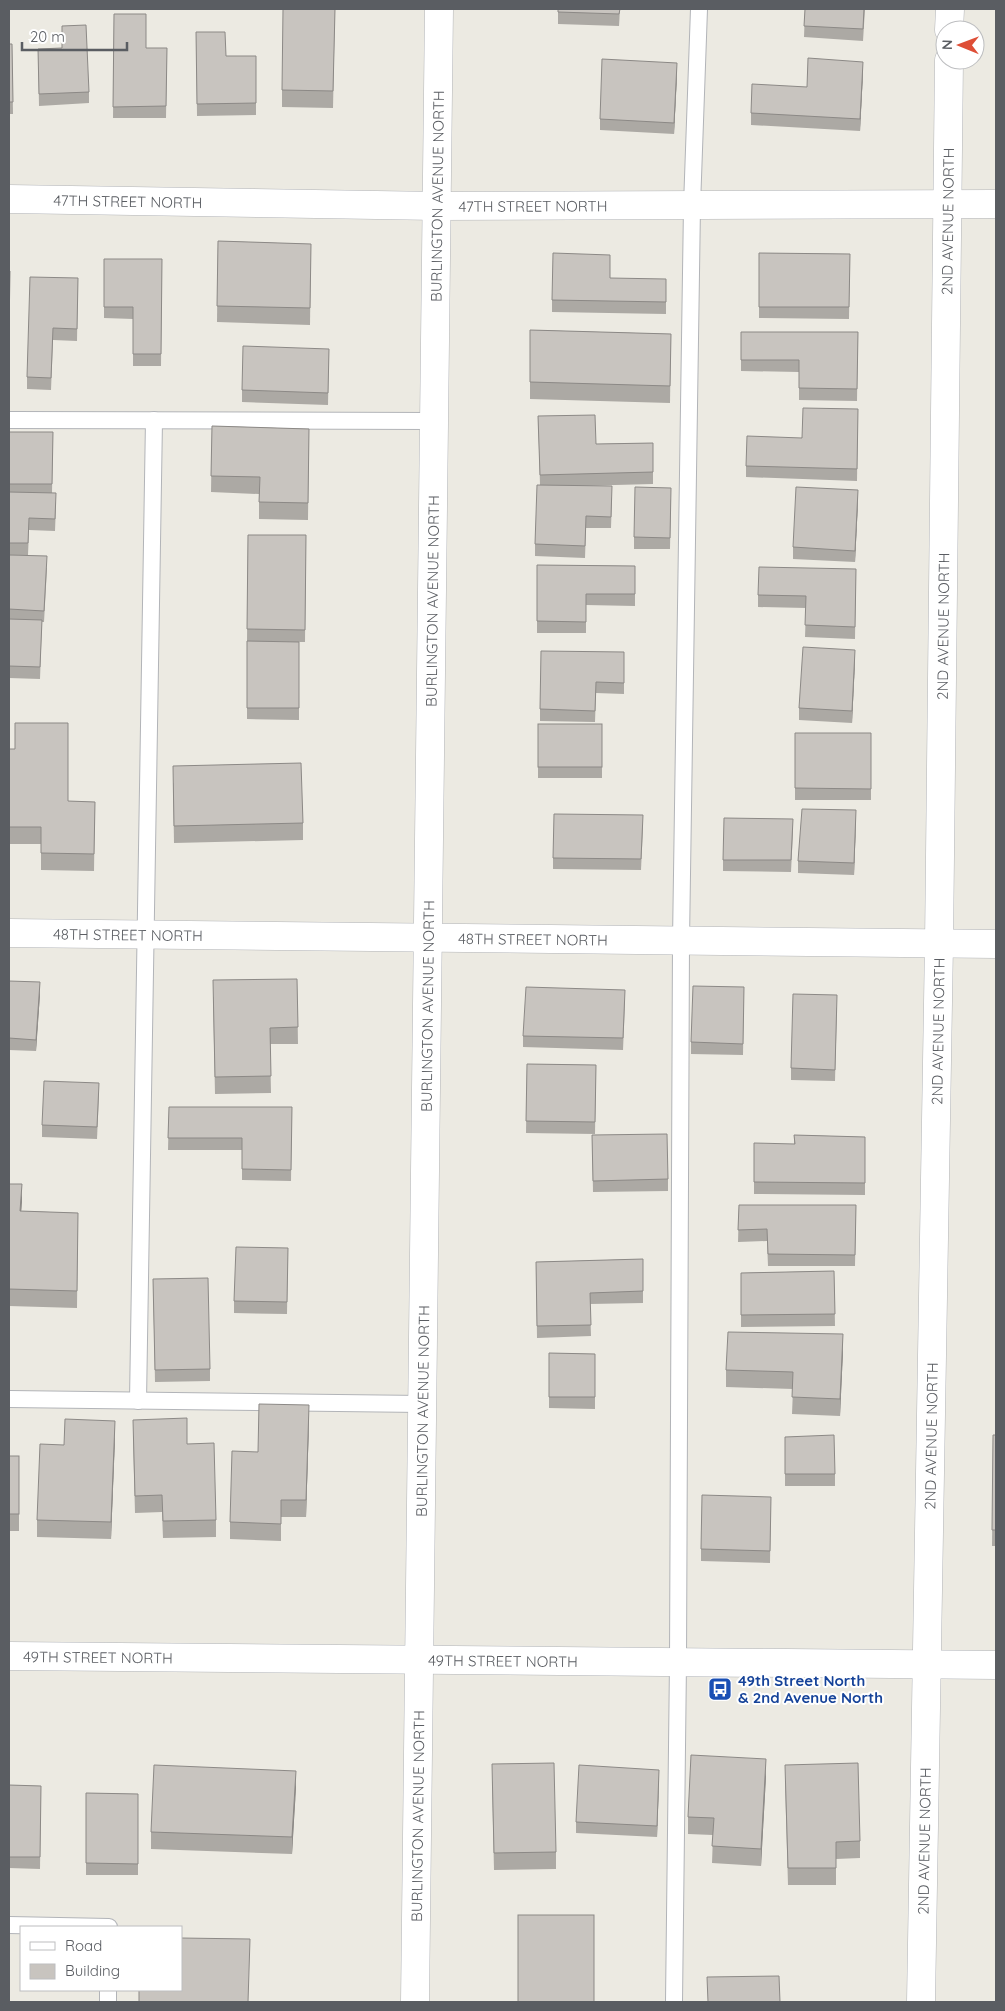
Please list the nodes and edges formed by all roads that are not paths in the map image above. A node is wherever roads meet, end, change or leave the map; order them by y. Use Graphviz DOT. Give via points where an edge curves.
graph roads {
  1 [pos="439,9"];
  2 [pos="699,9"];
  3 [pos="949,70"];
  4 [pos="9,199"];
  5 [pos="996,204"];
  6 [pos="947,205"];
  7 [pos="437,206"];
  8 [pos="692,206"];
  9 [pos="9,420"];
  10 [pos="154,420"];
  11 [pos="434,421"];
  12 [pos="9,933"];
  13 [pos="144,935"];
  14 [pos="428,938"];
  15 [pos="681,941"];
  16 [pos="940,944"];
  17 [pos="996,944"];
  18 [pos="9,1400"];
  19 [pos="138,1401"];
  20 [pos="422,1404"];
  21 [pos="9,1656"];
  22 [pos="420,1660"];
  23 [pos="678,1662"];
  24 [pos="926,1664"];
  25 [pos="996,1665"];
  26 [pos="9,1925"];
  27 [pos="59,1926"];
  28 [pos="415,2002"];
  29 [pos="674,2002"];
  30 [pos="921,2002"];
  1 -- 7 [label="street, BURLINGTON AVENUE NORTH"];
  2 -- 8 [label="lane"];
  3 -- 6 [label="street, 2ND AVENUE NORTH"];
  4 -- 7 [label="street, 47TH STREET NORTH"];
  5 -- 6 [label="street, 47TH STREET NORTH"];
  6 -- 8 [label="street, 47TH STREET NORTH"];
  6 -- 16 [label="street, 2ND AVENUE NORTH"];
  7 -- 8 [label="street, 47TH STREET NORTH"];
  7 -- 11 [label="street, BURLINGTON AVENUE NORTH"];
  8 -- 15 [label="lane"];
  9 -- 10 [label="lane"];
  10 -- 11 [label="lane"];
  10 -- 13 [label="lane"];
  11 -- 14 [label="street, BURLINGTON AVENUE NORTH"];
  12 -- 13 [label="street, 48TH STREET NORTH"];
  13 -- 14 [label="street, 48TH STREET NORTH"];
  13 -- 19 [label="lane"];
  14 -- 15 [label="street, 48TH STREET NORTH"];
  14 -- 20 [label="street, BURLINGTON AVENUE NORTH"];
  15 -- 16 [label="street, 48TH STREET NORTH"];
  15 -- 23 [label="lane"];
  16 -- 17 [label="street, 48TH STREET NORTH"];
  16 -- 24 [label="street, 2ND AVENUE NORTH"];
  18 -- 19 [label="lane"];
  19 -- 20 [label="lane"];
  20 -- 22 [label="street, BURLINGTON AVENUE NORTH"];
  21 -- 22 [label="street, 49TH STREET NORTH"];
  22 -- 23 [label="street, 49TH STREET NORTH"];
  22 -- 28 [label="street, BURLINGTON AVENUE NORTH"];
  23 -- 24 [label="street, 49TH STREET NORTH"];
  23 -- 29 [label="lane"];
  24 -- 25 [label="street, 49TH STREET NORTH"];
  24 -- 30 [label="street, 2ND AVENUE NORTH"];
  26 -- 27 [label="lane"];
}
